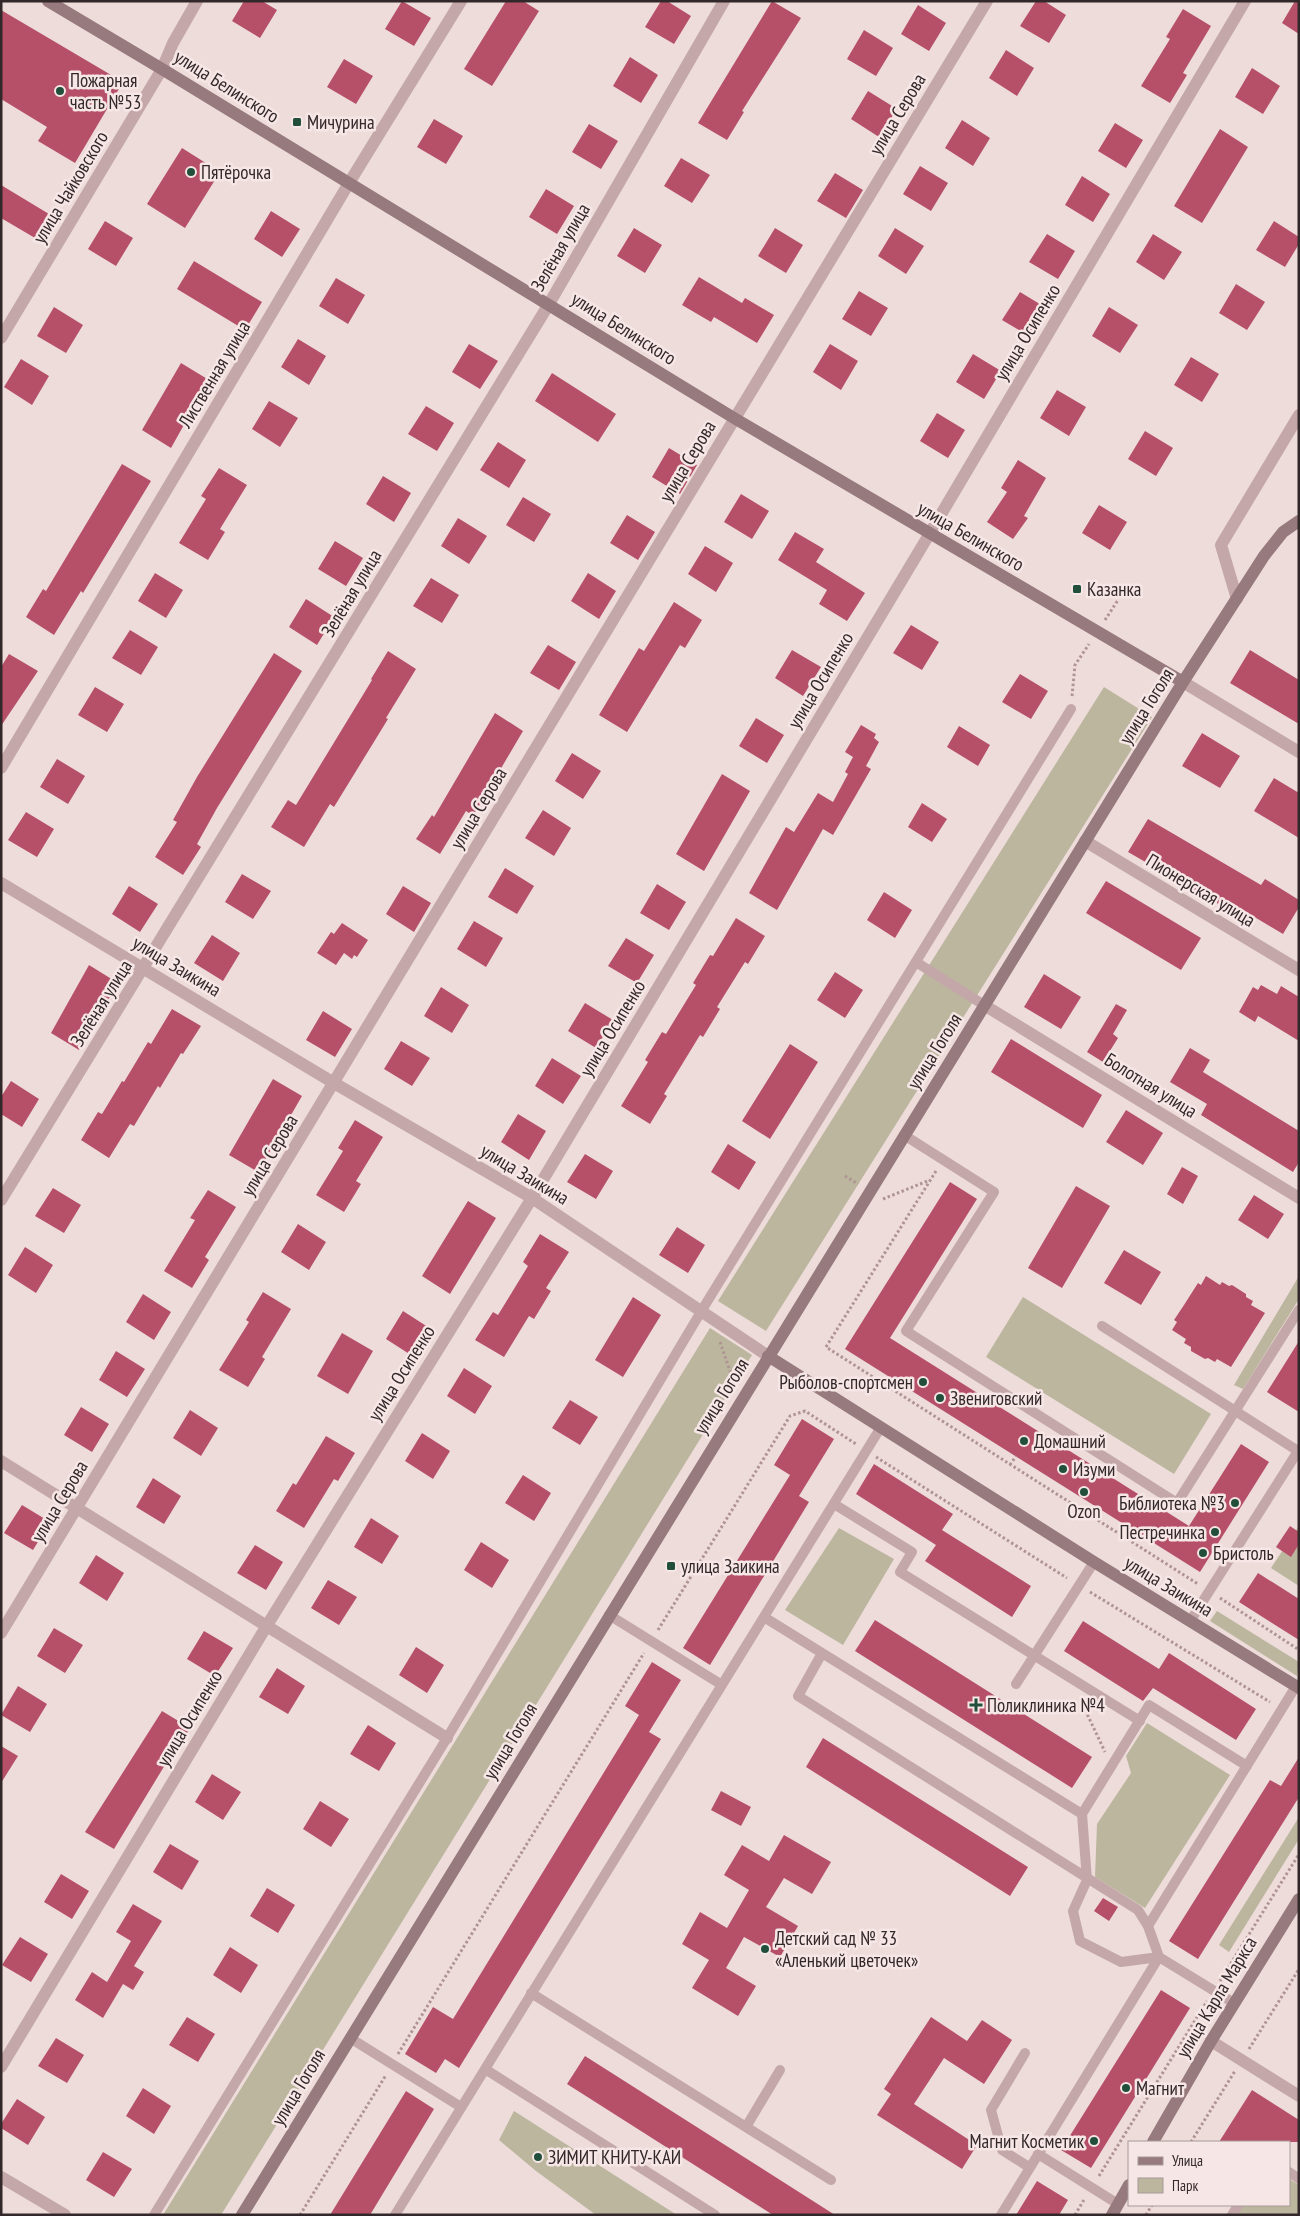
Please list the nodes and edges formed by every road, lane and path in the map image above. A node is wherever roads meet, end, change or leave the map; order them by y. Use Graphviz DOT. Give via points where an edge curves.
graph roads {
  1 [pos="48,1"];
  2 [pos="197,1"];
  3 [pos="461,1"];
  4 [pos="724,1"];
  5 [pos="987,1"];
  6 [pos="1245,1"];
  7 [pos="162,69"];
  8 [pos="349,183"];
  9 [pos="549,304"];
  10 [pos="1,338"];
  11 [pos="1299,415"];
  12 [pos="734,418"];
  13 [pos="1299,521"];
  14 [pos="930,533"];
  15 [pos="1237,599"];
  16 [pos="1118,600"];
  17 [pos="1097,632"];
  18 [pos="1183,682"];
  19 [pos="1071,709"];
  20 [pos="1299,752"];
  21 [pos="1,768"];
  22 [pos="1085,841"];
  23 [pos="1,883"];
  24 [pos="916,962"];
  25 [pos="144,968"];
  26 [pos="1299,970"];
  27 [pos="984,1005"];
  28 [pos="334,1083"];
  29 [pos="904,1135"];
  30 [pos="944,1160"];
  31 [pos="532,1198"];
  32 [pos="1299,1198"];
  33 [pos="1,1200"];
  34 [pos="1299,1310"];
  35 [pos="706,1313"];
  36 [pos="1102,1326"];
  37 [pos="768,1356"];
  38 [pos="731,1374"];
  39 [pos="1235,1411"];
  40 [pos="881,1427"];
  41 [pos="867,1451"];
  42 [pos="1299,1451"];
  43 [pos="1016,1456"];
  44 [pos="1,1461"];
  45 [pos="1010,1464"];
  46 [pos="834,1504"];
  47 [pos="77,1508"];
  48 [pos="1094,1562"];
  49 [pos="1079,1585"];
  50 [pos="1209,1591"];
  51 [pos="609,1615"];
  52 [pos="764,1618"];
  53 [pos="1191,1620"];
  54 [pos="266,1627"];
  55 [pos="1,1633"];
  56 [pos="651,1641"];
  57 [pos="1299,1650"];
  58 [pos="821,1655"];
  59 [pos="1034,1655"];
  60 [pos="1070,1678"];
  61 [pos="1016,1684"];
  62 [pos="722,1685"];
  63 [pos="1298,1687"];
  64 [pos="1282,1709"];
  65 [pos="1140,1721"];
  66 [pos="447,1738"];
  67 [pos="1112,1766"];
  68 [pos="1247,1766"];
  69 [pos="1082,1814"];
  70 [pos="1299,1854"];
  71 [pos="1087,1880"];
  72 [pos="1299,1899"];
  73 [pos="1148,1926"];
  74 [pos="1159,1957"];
  75 [pos="1214,1990"];
  76 [pos="531,1994"];
  77 [pos="1234,2003"];
  78 [pos="350,2038"];
  79 [pos="1211,2041"];
  80 [pos="1025,2053"];
  81 [pos="392,2064"];
  82 [pos="1,2067"];
  83 [pos="485,2069"];
  84 [pos="780,2070"];
  85 [pos="1299,2096"];
  86 [pos="461,2107"];
  87 [pos="746,2127"];
  88 [pos="1154,2141"];
  89 [pos="1038,2154"];
  90 [pos="1029,2167"];
  91 [pos="1,2177"];
  92 [pos="831,2180"];
  93 [pos="1128,2187"];
  94 [pos="1091,2188"];
  95 [pos="1115,2209"];
  96 [pos="65,2215"];
  97 [pos="154,2215"];
  98 [pos="242,2215"];
  99 [pos="300,2215"];
  100 [pos="395,2215"];
  101 [pos="715,2215"];
  102 [pos="1001,2215"];
  103 [pos="1075,2215"];
  1 -- 7 [label="street, улица Белинского"];
  2 -- 7 [label="street, улица Чайковского"];
  3 -- 8 [label="street, Лиственная улица"];
  4 -- 9 [label="street, Зелёная улица"];
  5 -- 12 [label="street, улица Серова"];
  6 -- 14 [label="street, улица Осипенко"];
  7 -- 8 [label="street, улица Белинского"];
  7 -- 10 [label="street, улица Чайковского"];
  8 -- 9 [label="street, улица Белинского"];
  8 -- 21 [label="street, Лиственная улица"];
  9 -- 12 [label="street, улица Белинского"];
  9 -- 25 [label="street, Зелёная улица"];
  11 -- 15 [label="street" via="1220,545"];
  12 -- 14 [label="street, улица Белинского"];
  12 -- 28 [label="street, улица Серова"];
  13 -- 15 [label="street, улица Гоголя" via="1283,532"];
  14 -- 17 [label="street, улица Белинского"];
  14 -- 31 [label="street, улица Осипенко"];
  15 -- 18 [label="street, улица Гоголя"];
  16 -- 17 [label="path"];
  17 -- 18 [label="street, улица Белинского"];
  17 -- 19 [label="path" via="1075,665"];
  18 -- 20 [label="street"];
  18 -- 22 [label="street, улица Гоголя"];
  19 -- 24 [label="lane"];
  22 -- 26 [label="street, Пионерская улица"];
  22 -- 27 [label="street, улица Гоголя"];
  23 -- 25 [label="street, улица Заикина"];
  24 -- 27 [label="lane"];
  24 -- 35 [label="lane"];
  25 -- 28 [label="street, улица Заикина"];
  25 -- 33 [label="street, Зелёная улица"];
  27 -- 29 [label="street, улица Гоголя"];
  27 -- 32 [label="street, Болотная улица"];
  28 -- 31 [label="street, улица Заикина"];
  28 -- 47 [label="street, улица Серова"];
  29 -- 30 [label="lane"];
  29 -- 37 [label="street, улица Гоголя"];
  30 -- 39 [label="lane" via="994,1192 906,1331 1177,1503"];
  30 -- 45 [label="path" via="826,1347"];
  31 -- 35 [label="street, улица Заикина"];
  31 -- 54 [label="street, улица Осипенко"];
  34 -- 39 [label="lane"];
  35 -- 37 [label="street, улица Заикина"];
  35 -- 38 [label="path"];
  35 -- 66 [label="lane"];
  36 -- 39 [label="lane"];
  37 -- 40 [label="street, улица Заикина"];
  37 -- 51 [label="street, улица Гоголя"];
  39 -- 42 [label="lane"];
  40 -- 41 [label="lane"];
  40 -- 48 [label="street, улица Заикина"];
  41 -- 46 [label="lane"];
  41 -- 49 [label="path"];
  41 -- 56 [label="path" via="805,1411 790,1416"];
  42 -- 50 [label="lane"];
  43 -- 45 [label="path"];
  44 -- 47 [label="street"];
  45 -- 50 [label="path"];
  46 -- 52 [label="lane"];
  46 -- 59 [label="lane" via="912,1552 900,1572"];
  47 -- 54 [label="street"];
  47 -- 55 [label="street, улица Серова"];
  48 -- 49 [label="lane"];
  48 -- 53 [label="street, улица Заикина"];
  49 -- 59 [label="lane"];
  49 -- 64 [label="path"];
  50 -- 53 [label="lane"];
  50 -- 57 [label="path"];
  51 -- 56 [label="lane"];
  51 -- 78 [label="street, улица Гоголя"];
  52 -- 58 [label="lane"];
  52 -- 62 [label="lane"];
  53 -- 63 [label="street, улица Заикина"];
  54 -- 66 [label="street"];
  54 -- 82 [label="street, улица Осипенко"];
  56 -- 62 [label="lane"];
  56 -- 81 [label="path"];
  58 -- 69 [label="lane"];
  58 -- 71 [label="lane" via="798,1696"];
  59 -- 60 [label="lane"];
  59 -- 61 [label="lane"];
  60 -- 65 [label="lane"];
  60 -- 67 [label="path"];
  62 -- 76 [label="lane"];
  63 -- 64 [label="lane"];
  64 -- 68 [label="lane"];
  65 -- 67 [label="lane"];
  65 -- 68 [label="lane" via="1149,1705"];
  66 -- 97 [label="lane"];
  67 -- 69 [label="lane"];
  68 -- 73 [label="lane"];
  69 -- 71 [label="lane"];
  70 -- 75 [label="path"];
  71 -- 73 [label="lane" via="1138,1910"];
  71 -- 74 [label="lane" via="1073,1911 1080,1941 1121,1962"];
  72 -- 77 [label="street, улица Карла Маркса"];
  73 -- 74 [label="lane"];
  74 -- 75 [label="lane"];
  74 -- 89 [label="lane"];
  75 -- 77 [label="lane"];
  75 -- 94 [label="path"];
  76 -- 83 [label="lane"];
  76 -- 87 [label="lane"];
  77 -- 79 [label="street, улица Карла Маркса"];
  78 -- 81 [label="lane"];
  78 -- 98 [label="street, улица Гоголя"];
  79 -- 85 [label="street"];
  79 -- 88 [label="street, улица Карла Маркса"];
  80 -- 90 [label="lane" via="991,2110 1002,2150"];
  81 -- 86 [label="lane"];
  81 -- 99 [label="path"];
  83 -- 86 [label="lane"];
  83 -- 101 [label="lane"];
  84 -- 87 [label="lane"];
  86 -- 100 [label="lane"];
  87 -- 92 [label="lane"];
  89 -- 90 [label="lane"];
  89 -- 94 [label="lane"];
  90 -- 102 [label="lane"];
  91 -- 96 [label="street"];
  93 -- 95 [label="street"];
  94 -- 95 [label="lane"];
  94 -- 103 [label="path"];
}
